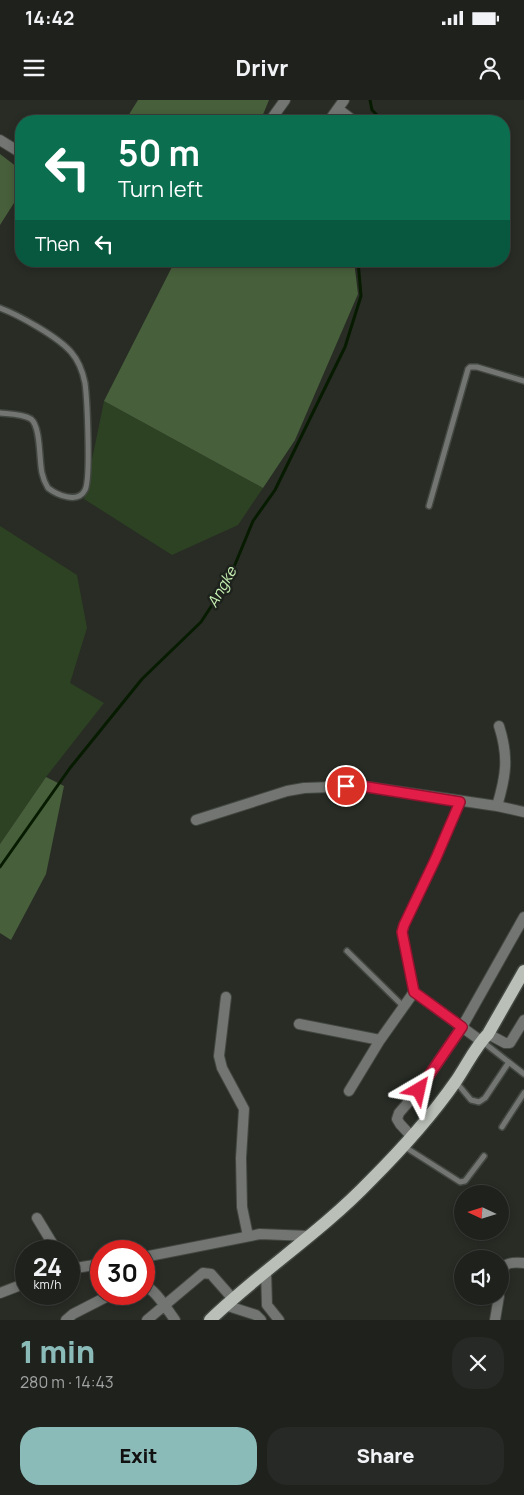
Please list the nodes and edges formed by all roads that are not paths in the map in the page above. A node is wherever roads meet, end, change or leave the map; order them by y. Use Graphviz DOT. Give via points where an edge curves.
graph roads {
  1 [pos="285,100"];
  2 [pos="344,100"];
  3 [pos="338,110"];
  4 [pos="274,115"];
  5 [pos="334,115"];
  6 [pos="345,115"];
  7 [pos="0,140"];
  8 [pos="15,149"];
  9 [pos="0,308"];
  10 [pos="524,381"];
  11 [pos="0,413"];
  12 [pos="429,506"];
  13 [pos="499,726"];
  14 [pos="460,802"];
  15 [pos="497,806"];
  16 [pos="524,812"];
  17 [pos="196,820"];
  18 [pos="524,918"];
  19 [pos="347,952"];
  20 [pos="524,971"];
  21 [pos="414,992"];
  22 [pos="226,997"];
  23 [pos="404,1007"];
  24 [pos="524,1020"];
  25 [pos="299,1024"];
  26 [pos="462,1027"];
  27 [pos="485,1037"];
  28 [pos="380,1040"];
  29 [pos="509,1062"];
  30 [pos="524,1074"];
  31 [pos="456,1081"];
  32 [pos="348,1092"];
  33 [pos="524,1093"];
  34 [pos="502,1127"];
  35 [pos="407,1141"];
  36 [pos="484,1156"];
  37 [pos="37,1218"];
  38 [pos="248,1236"];
  39 [pos="309,1236"];
  40 [pos="50,1240"];
  41 [pos="155,1255"];
  42 [pos="509,1262"];
  43 [pos="524,1263"];
  44 [pos="266,1271"];
  45 [pos="15,1287"];
  46 [pos="155,1292"];
  47 [pos="0,1293"];
  48 [pos="229,1302"];
  49 [pos="90,1305"];
  50 [pos="164,1305"];
  51 [pos="266,1305"];
  52 [pos="498,1305"];
  53 [pos="258,1317"];
  54 [pos="66,1320"];
  55 [pos="147,1320"];
  56 [pos="176,1320"];
  57 [pos="210,1320"];
  58 [pos="279,1320"];
  59 [pos="496,1320"];
  1 -- 4 [label="street"];
  2 -- 3 [label="street"];
  3 -- 5 [label="street"];
  3 -- 6 [label="street"];
  7 -- 8 [label="street"];
  9 -- 11 [label="lane" via="14,313 54,339 71,352 81,369 87,417 85,491 66,497 48,488 33,421"];
  10 -- 12 [label="lane" via="477,367 468,369"];
  13 -- 15 [label="street" via="506,763"];
  14 -- 15 [label="street"];
  14 -- 17 [label="street" via="361,786 304,788"];
  14 -- 21 [label="lane" via="402,932"];
  15 -- 16 [label="street"];
  18 -- 26 [label="street"];
  19 -- 23 [label="lane"];
  20 -- 27 [label="main road"];
  21 -- 23 [label="street"];
  21 -- 26 [label="street"];
  22 -- 38 [label="street" via="219,1056 244,1109 242,1207"];
  23 -- 28 [label="street"];
  24 -- 27 [label="street" via="510,1043"];
  25 -- 28 [label="street"];
  26 -- 27 [label="street"];
  26 -- 35 [label="street" via="419,1090 399,1113 397,1119"];
  27 -- 29 [label="lane"];
  27 -- 31 [label="main road"];
  28 -- 32 [label="street"];
  29 -- 30 [label="lane"];
  29 -- 31 [label="lane" via="479,1102 471,1100"];
  31 -- 35 [label="main road"];
  33 -- 34 [label="lane"];
  35 -- 36 [label="lane" via="460,1182"];
  35 -- 39 [label="main road" via="345,1206"];
  37 -- 40 [label="street"];
  38 -- 39 [label="street"];
  38 -- 41 [label="street"];
  39 -- 44 [label="main road"];
  42 -- 43 [label="street"];
  44 -- 48 [label="main road"];
  44 -- 51 [label="street"];
  45 -- 47 [label="street"];
  46 -- 50 [label="street"];
  48 -- 50 [label="street" via="211,1274 203,1273"];
  48 -- 53 [label="street"];
  48 -- 57 [label="main road"];
  49 -- 54 [label="street"];
  50 -- 55 [label="street"];
  50 -- 56 [label="street"];
  51 -- 53 [label="street"];
  51 -- 58 [label="street"];
  52 -- 59 [label="street"];
}
